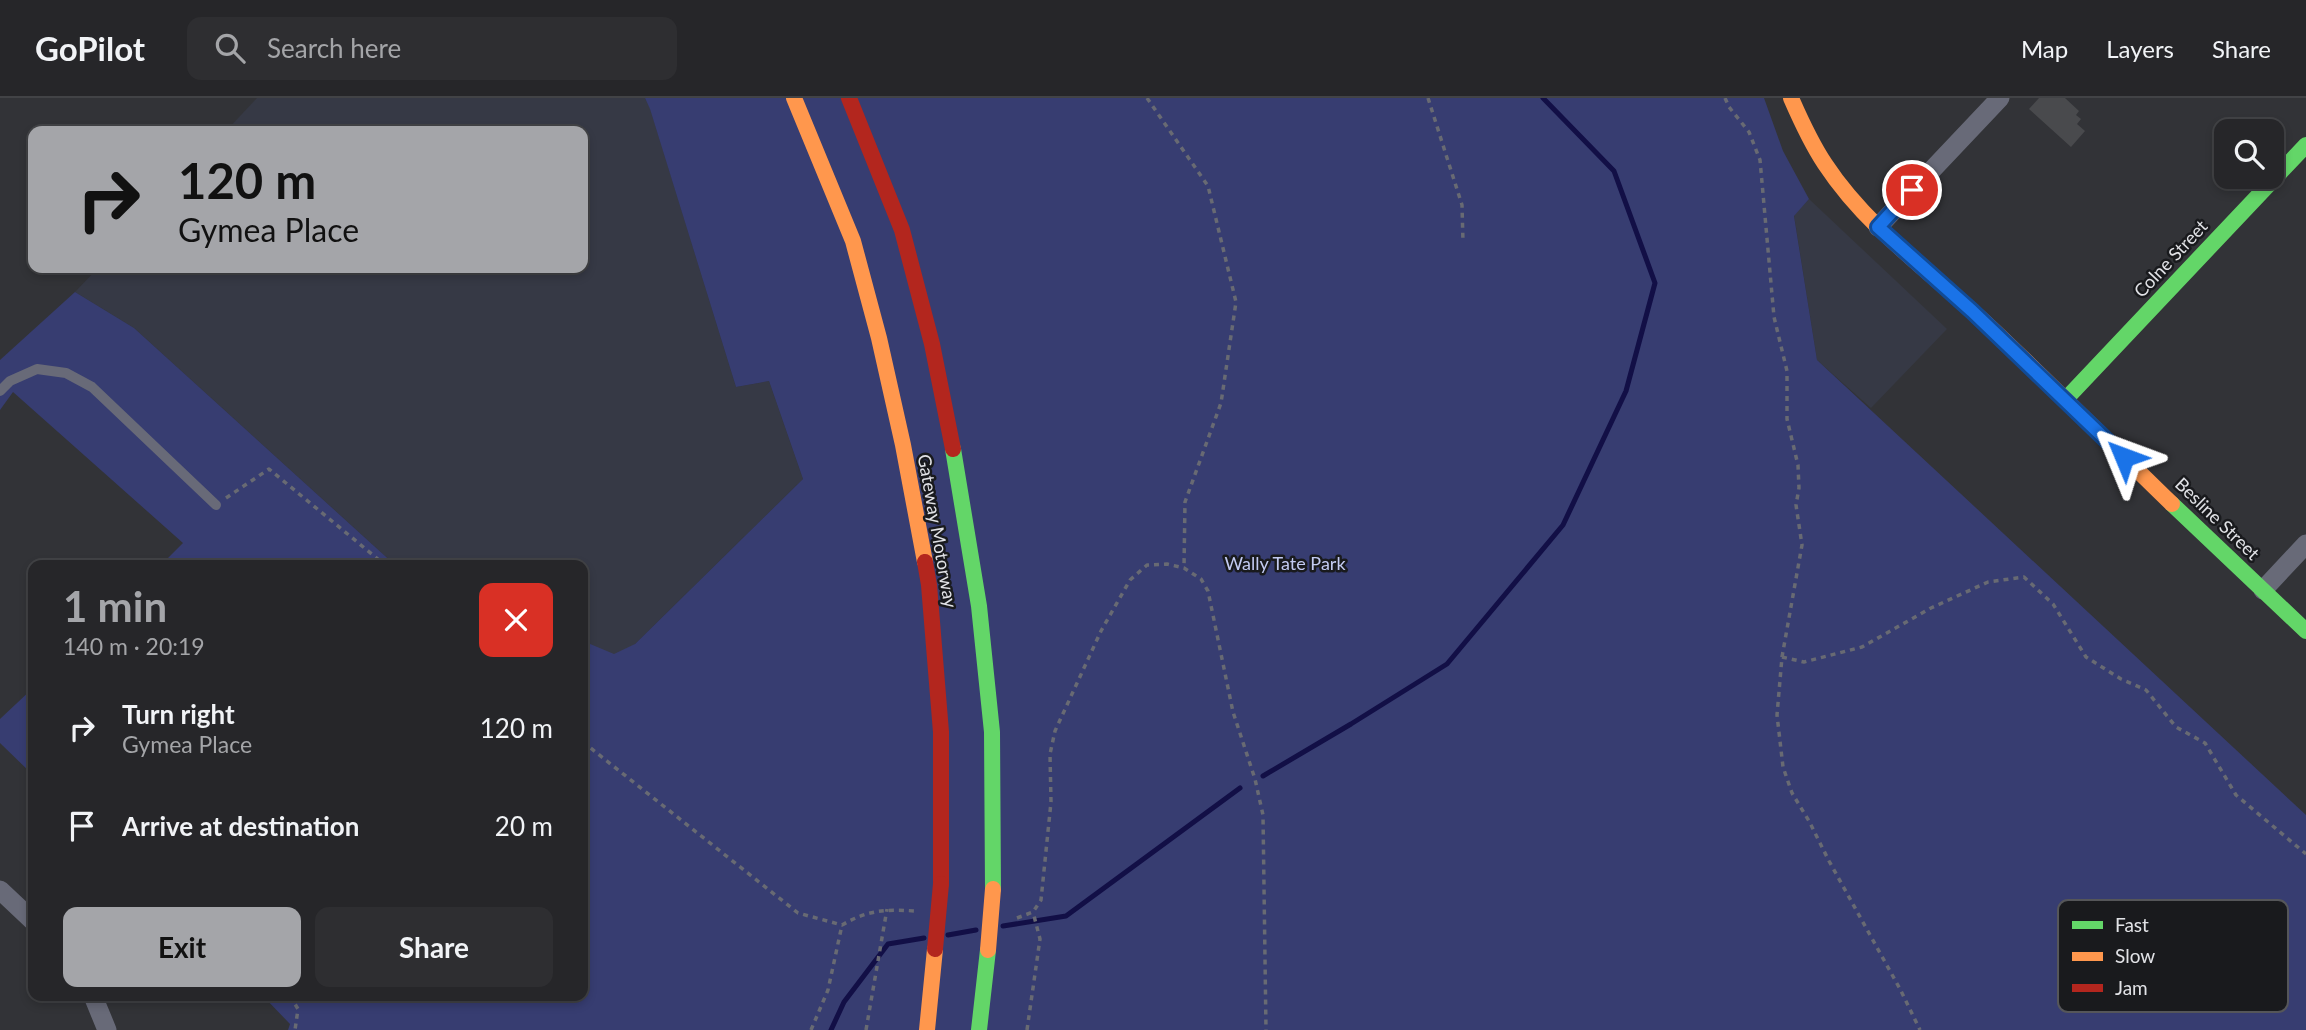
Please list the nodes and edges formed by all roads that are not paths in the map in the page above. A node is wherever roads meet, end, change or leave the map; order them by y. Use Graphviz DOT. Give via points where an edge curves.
graph roads {
  1 [pos="794,98"];
  2 [pos="849,98"];
  3 [pos="1791,98"];
  4 [pos="2000,98"];
  5 [pos="2306,145"];
  6 [pos="1878,227"];
  7 [pos="0,391"];
  8 [pos="2065,400"];
  9 [pos="216,505"];
  10 [pos="2306,544"];
  11 [pos="2263,590"];
  12 [pos="2306,631"];
  13 [pos="0,890"];
  14 [pos="28,916"];
  15 [pos="95,1001"];
  16 [pos="107,1030"];
  17 [pos="927,1030"];
  18 [pos="979,1030"];
  1 -- 17 [label="main road, Gateway Motorway, bridge" via="853,241 879,338 929,585 941,732 941,884"];
  2 -- 18 [label="main road, Gateway Motorway, bridge" via="902,230 932,344 979,606 992,732 993,889"];
  3 -- 6 [label="main road, Besline Street" via="1811,145"];
  4 -- 6 [label="street"];
  5 -- 8 [label="main road, Colne Street"];
  6 -- 8 [label="main road, Besline Street"];
  7 -- 9 [label="lane" via="37,369 66,373 92,387"];
  8 -- 11 [label="main road, Besline Street"];
  10 -- 11 [label="street"];
  11 -- 12 [label="main road, Besline Street"];
  13 -- 14 [label="street"];
  15 -- 16 [label="street"];
}
